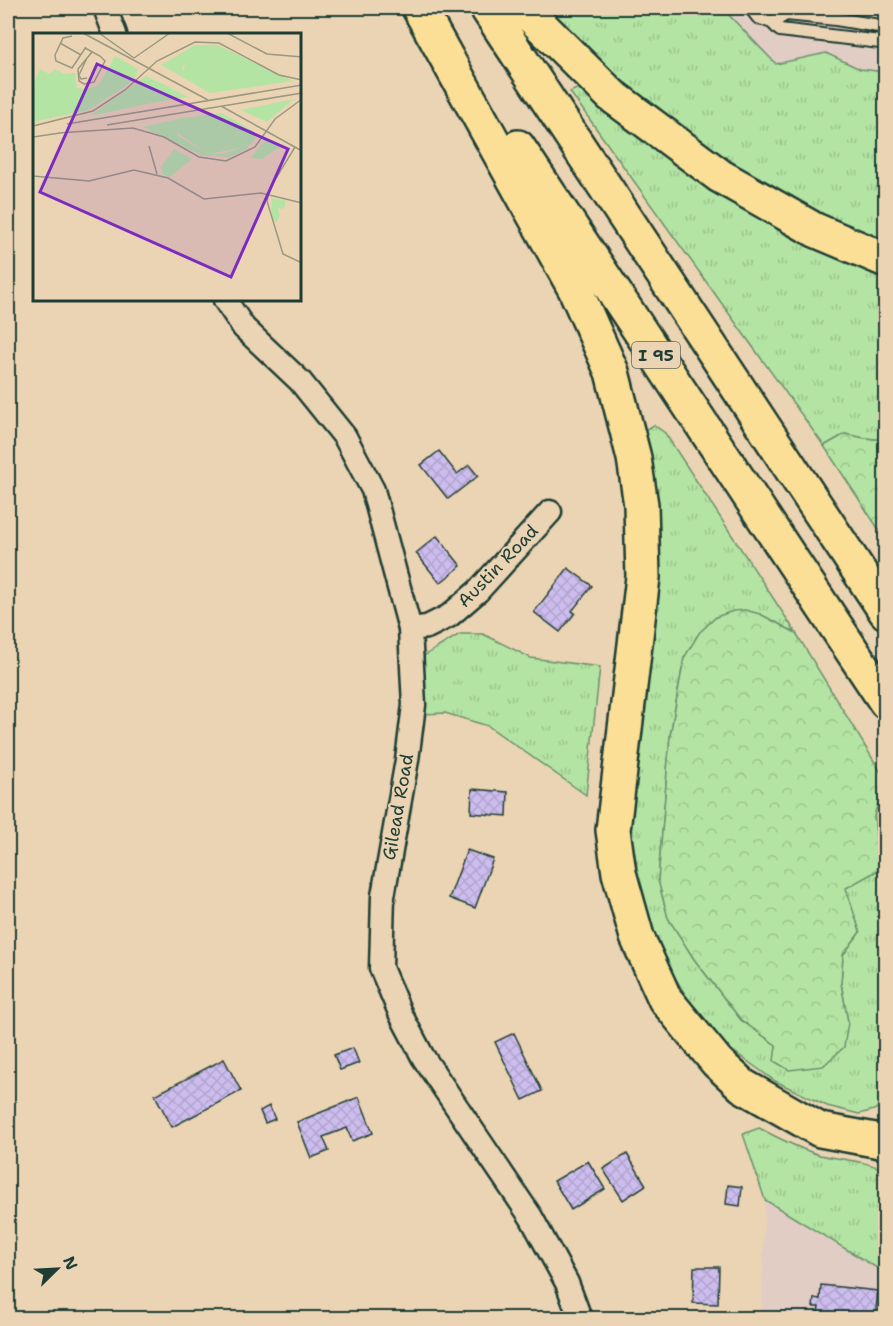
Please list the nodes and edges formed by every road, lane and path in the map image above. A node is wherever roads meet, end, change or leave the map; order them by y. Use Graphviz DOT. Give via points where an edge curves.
graph roads {
  1 [pos="105,8"];
  2 [pos="419,8"];
  3 [pos="426,8"];
  4 [pos="487,8"];
  5 [pos="523,8"];
  6 [pos="750,8"];
  7 [pos="772,22"];
  8 [pos="885,32"];
  9 [pos="115,33"];
  10 [pos="885,40"];
  11 [pos="885,260"];
  12 [pos="226,302"];
  13 [pos="550,512"];
  14 [pos="885,612"];
  15 [pos="410,629"];
  16 [pos="885,702"];
  17 [pos="885,1142"];
  18 [pos="580,1318"];
  1 -- 9 [label="street"];
  2 -- 17 [label="highway" via="575,289 612,372 634,458 641,505 643,577 613,830 619,873 638,937 665,999 717,1062 743,1086 820,1130"];
  3 -- 16 [label="highway, I 95"];
  4 -- 14 [label="highway, I 95"];
  5 -- 11 [label="highway" via="611,95 720,176 815,230"];
  6 -- 7 [label="lane" via="758,17"];
  7 -- 8 [label="lane" via="786,14 879,26"];
  7 -- 10 [label="lane" via="780,30"];
  12 -- 15 [label="street, Gilead Road" via="244,328 300,381 345,437 373,490"];
  13 -- 15 [label="street, Austin Road" via="478,591 449,616 426,627"];
  15 -- 18 [label="street, Gilead Road" via="414,705 384,896 381,968 423,1057 531,1217 567,1283"];
}
